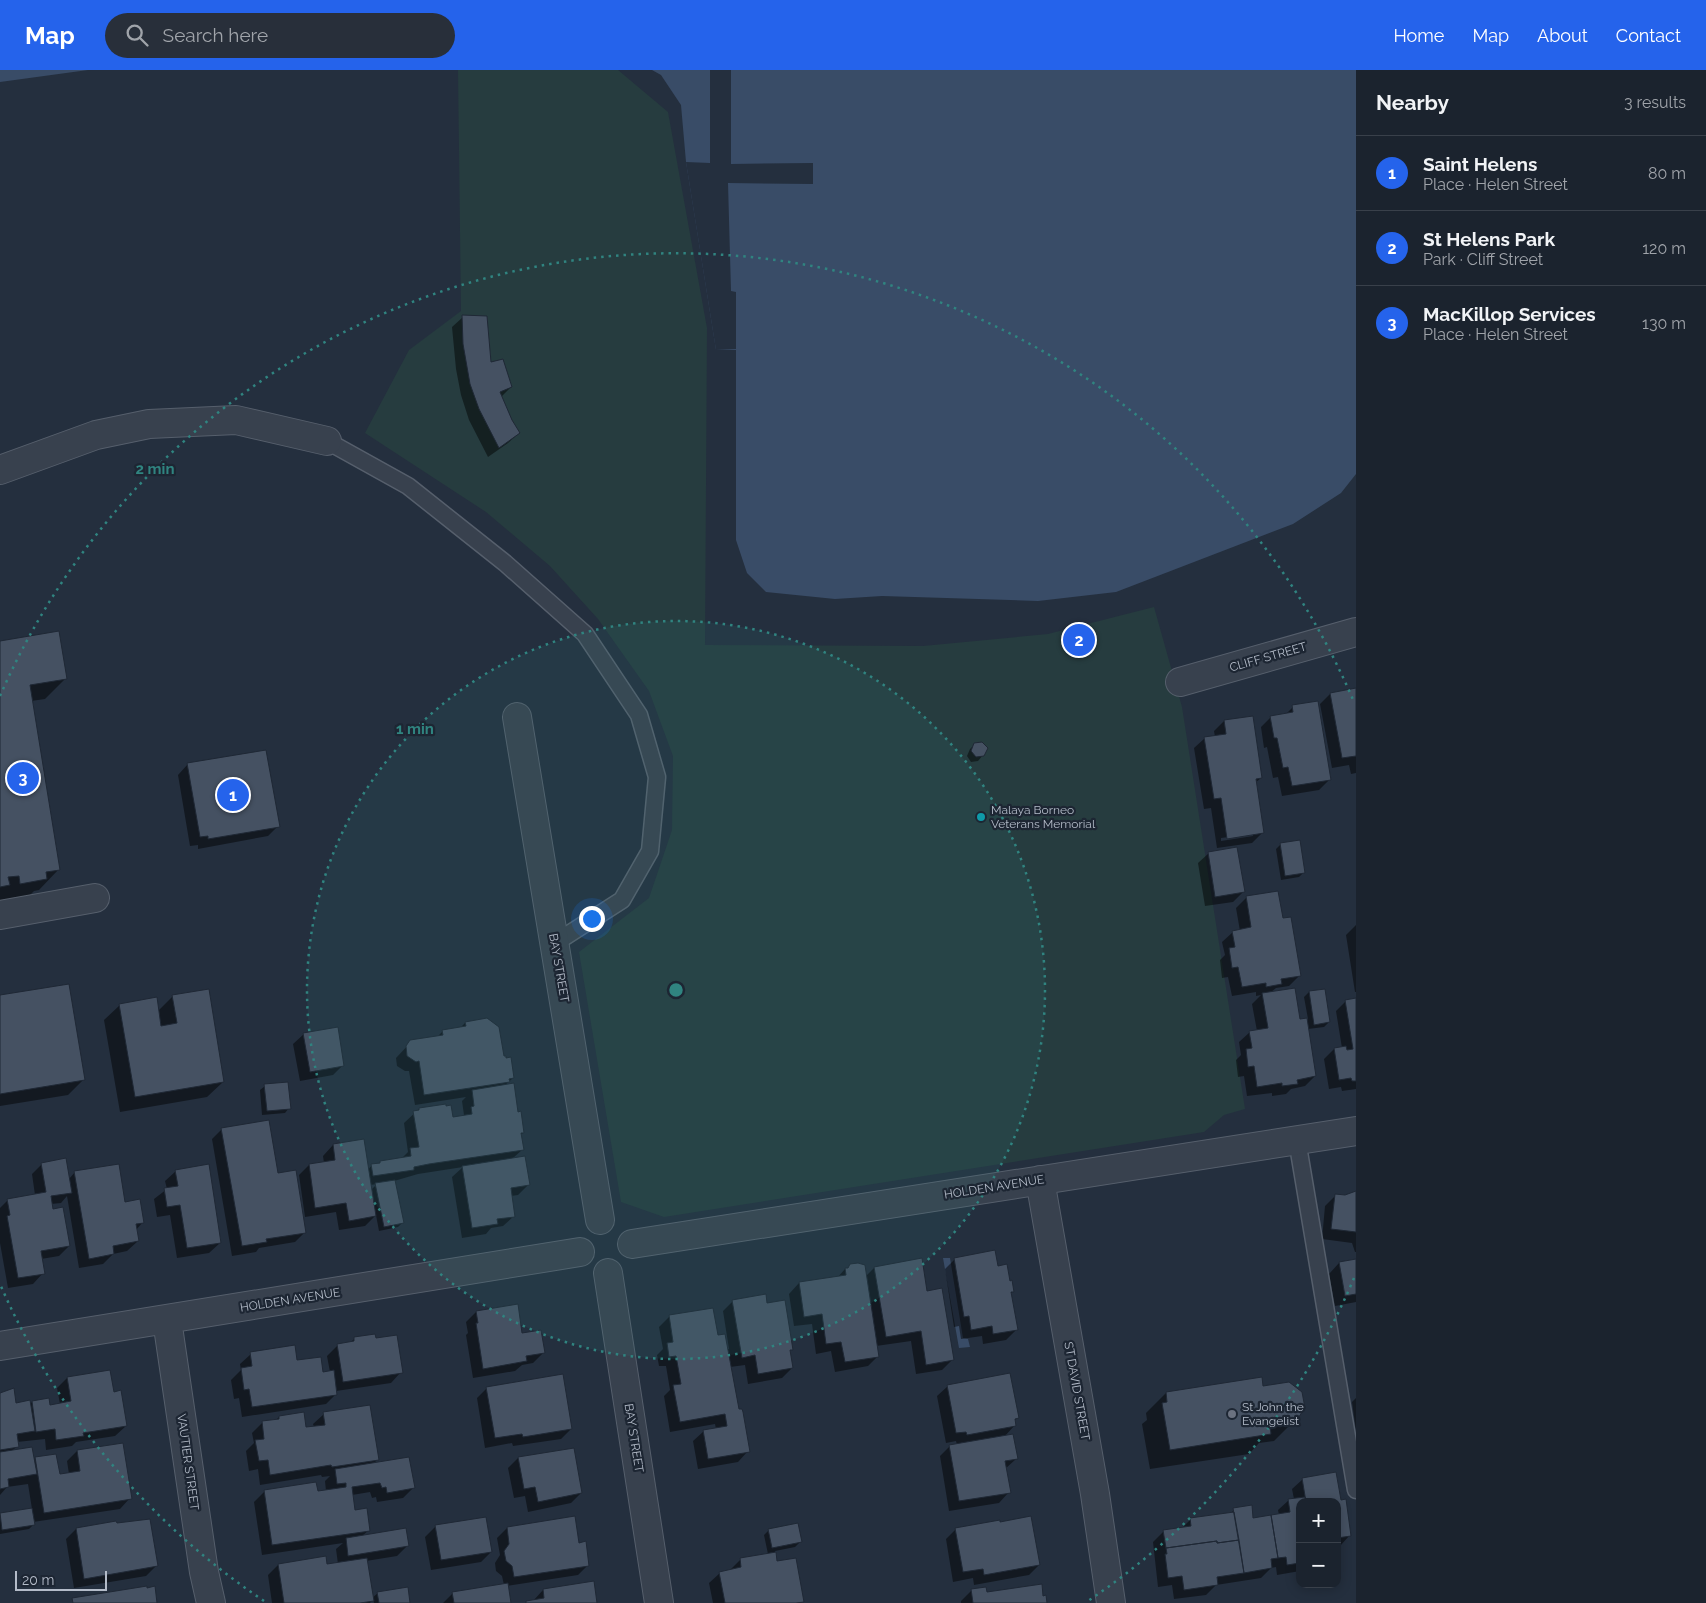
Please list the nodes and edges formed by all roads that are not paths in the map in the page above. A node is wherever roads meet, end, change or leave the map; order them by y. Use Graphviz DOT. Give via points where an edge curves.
graph roads {
  1 [pos="327,441"];
  2 [pos="0,470"];
  3 [pos="1356,632"];
  4 [pos="1180,682"];
  5 [pos="517,717"];
  6 [pos="95,898"];
  7 [pos="0,915"];
  8 [pos="555,943"];
  9 [pos="1356,1131"];
  10 [pos="1297,1140"];
  11 [pos="1040,1180"];
  12 [pos="600,1220"];
  13 [pos="632,1244"];
  14 [pos="580,1252"];
  15 [pos="608,1273"];
  16 [pos="167,1320"];
  17 [pos="0,1346"];
  18 [pos="1356,1490"];
  19 [pos="211,1603"];
  20 [pos="660,1603"];
  21 [pos="1111,1603"];
  1 -- 2 [label="street" via="236,420 149,424 96,435"];
  1 -- 8 [label="lane" via="408,486 512,569 585,634 639,716 657,777 650,851 622,900"];
  3 -- 4 [label="street, CLIFF STREET"];
  5 -- 8 [label="street, BAY STREET"];
  6 -- 7 [label="street"];
  8 -- 12 [label="street, BAY STREET"];
  9 -- 10 [label="street, HOLDEN AVENUE"];
  10 -- 11 [label="street, HOLDEN AVENUE"];
  10 -- 18 [label="lane"];
  11 -- 13 [label="street, HOLDEN AVENUE"];
  11 -- 21 [label="street, ST DAVID STREET" via="1096,1494"];
  12 -- 13 [label="street" via="609,1219 625,1227"];
  12 -- 14 [label="street" via="592,1223 581,1236"];
  13 -- 15 [label="street" via="626,1263"];
  14 -- 15 [label="street" via="590,1268"];
  14 -- 16 [label="street, HOLDEN AVENUE"];
  15 -- 20 [label="street, BAY STREET"];
  16 -- 17 [label="street, HOLDEN AVENUE"];
  16 -- 19 [label="street, VAUTIER STREET"];
}
